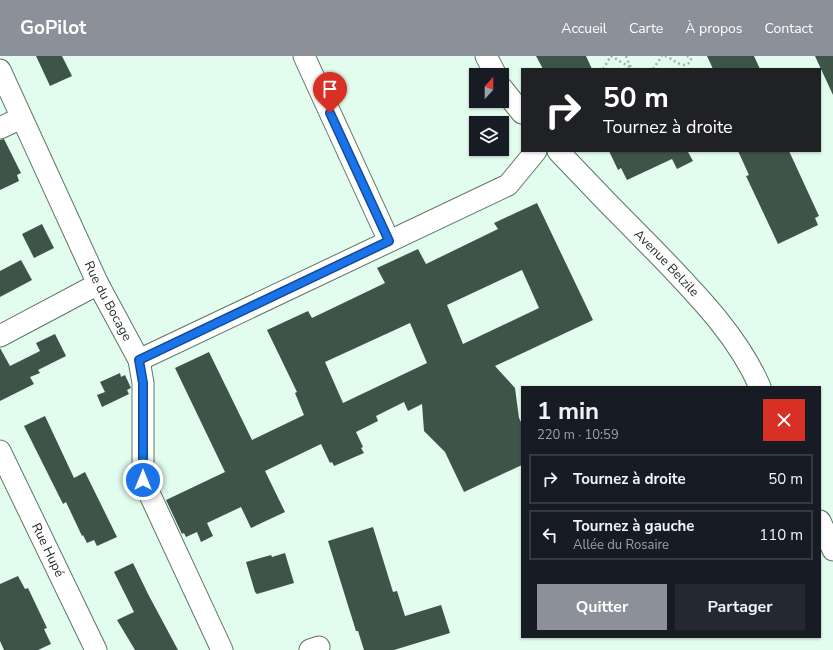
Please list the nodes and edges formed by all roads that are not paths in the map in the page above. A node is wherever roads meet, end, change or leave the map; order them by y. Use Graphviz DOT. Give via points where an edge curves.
graph roads {
  1 [pos="304,56"];
  2 [pos="486,56"];
  3 [pos="492,68"];
  4 [pos="0,70"];
  5 [pos="509,97"];
  6 [pos="521,112"];
  7 [pos="21,118"];
  8 [pos="0,128"];
  9 [pos="535,152"];
  10 [pos="559,152"];
  11 [pos="389,241"];
  12 [pos="98,284"];
  13 [pos="0,336"];
  14 [pos="139,360"];
  15 [pos="760,386"];
  16 [pos="0,451"];
  17 [pos="821,523"];
  18 [pos="833,550"];
  19 [pos="96,650"];
  20 [pos="222,650"];
  1 -- 11 [label="street"];
  2 -- 3 [label="street"];
  4 -- 7 [label="street, Rue du Bocage"];
  5 -- 6 [label="street"];
  7 -- 8 [label="street"];
  7 -- 12 [label="street, Rue du Bocage"];
  9 -- 11 [label="street" via="508,185"];
  10 -- 15 [label="street, Avenue Belzile" via="716,317 752,368"];
  11 -- 14 [label="street"];
  12 -- 13 [label="street"];
  12 -- 14 [label="street, Rue du Bocage"];
  14 -- 20 [label="street, Rue du Bocage" via="143,383 143,480"];
  16 -- 19 [label="street, Rue Hupé"];
  17 -- 18 [label="street"];
}
